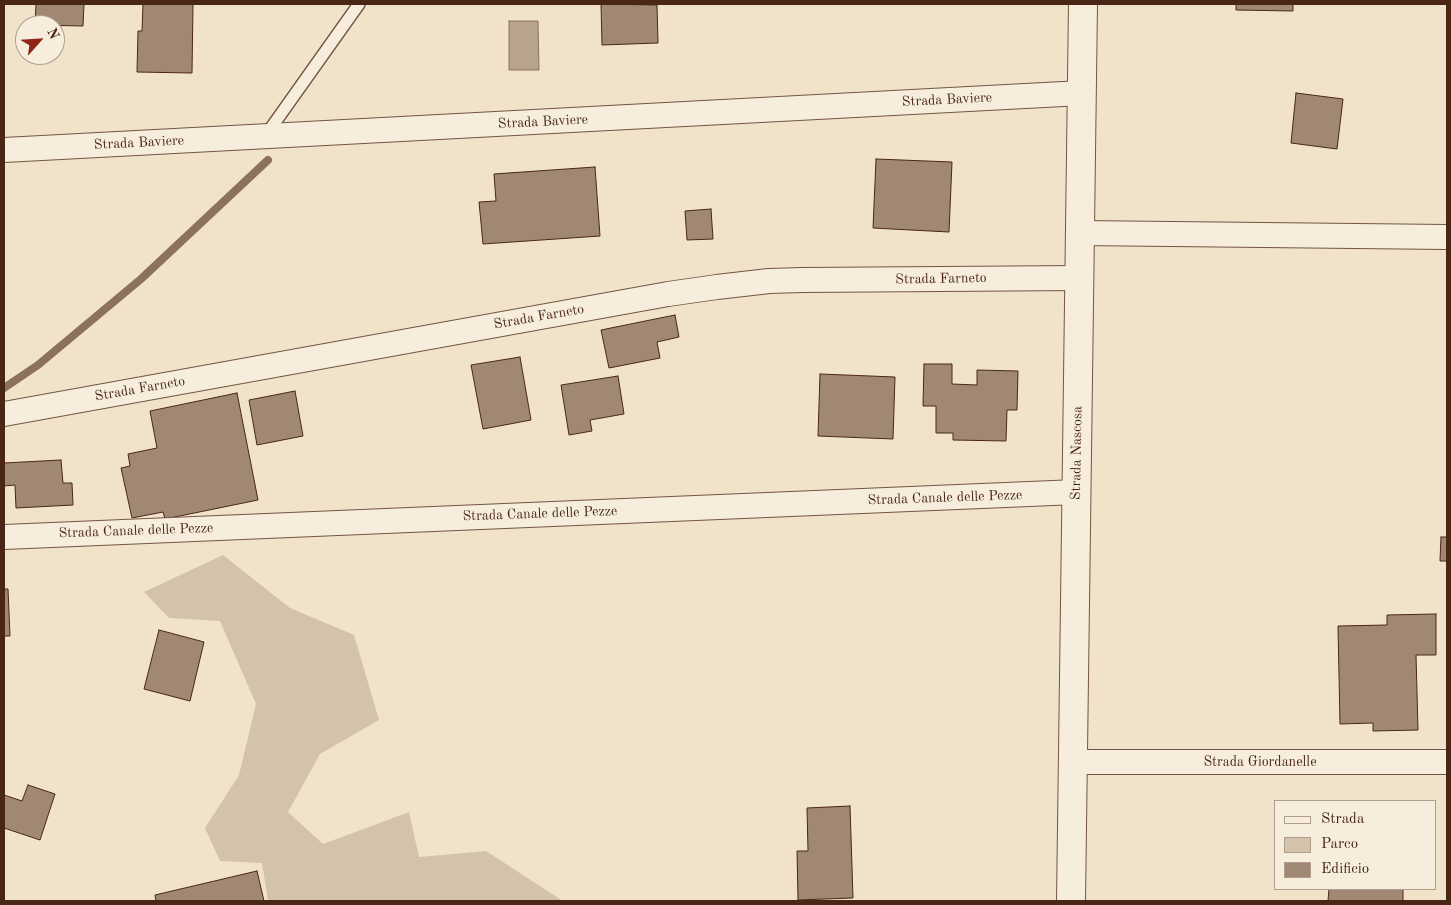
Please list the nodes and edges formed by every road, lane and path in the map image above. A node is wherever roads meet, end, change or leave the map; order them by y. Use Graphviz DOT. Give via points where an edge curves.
graph roads {
  1 [pos="359,4"];
  2 [pos="1083,4"];
  3 [pos="1082,93"];
  4 [pos="265,137"];
  5 [pos="4,150"];
  6 [pos="1080,233"];
  7 [pos="1447,237"];
  8 [pos="1080,278"];
  9 [pos="4,414"];
  10 [pos="1077,492"];
  11 [pos="4,536"];
  12 [pos="1073,762"];
  13 [pos="1447,762"];
  14 [pos="1072,901"];
  1 -- 4 [label="lane"];
  2 -- 3 [label="street, Strada Nascosa"];
  3 -- 4 [label="street, Strada Baviere"];
  3 -- 6 [label="street, Strada Nascosa"];
  4 -- 5 [label="street, Strada Baviere"];
  6 -- 7 [label="street"];
  6 -- 8 [label="street, Strada Nascosa"];
  8 -- 9 [label="street, Strada Farneto" via="802,280 717,287"];
  8 -- 10 [label="street, Strada Nascosa"];
  10 -- 11 [label="street, Strada Canale delle Pezze"];
  10 -- 12 [label="street, Strada Nascosa"];
  12 -- 13 [label="street, Strada Giordanelle"];
  12 -- 14 [label="street, Strada Nascosa"];
}
